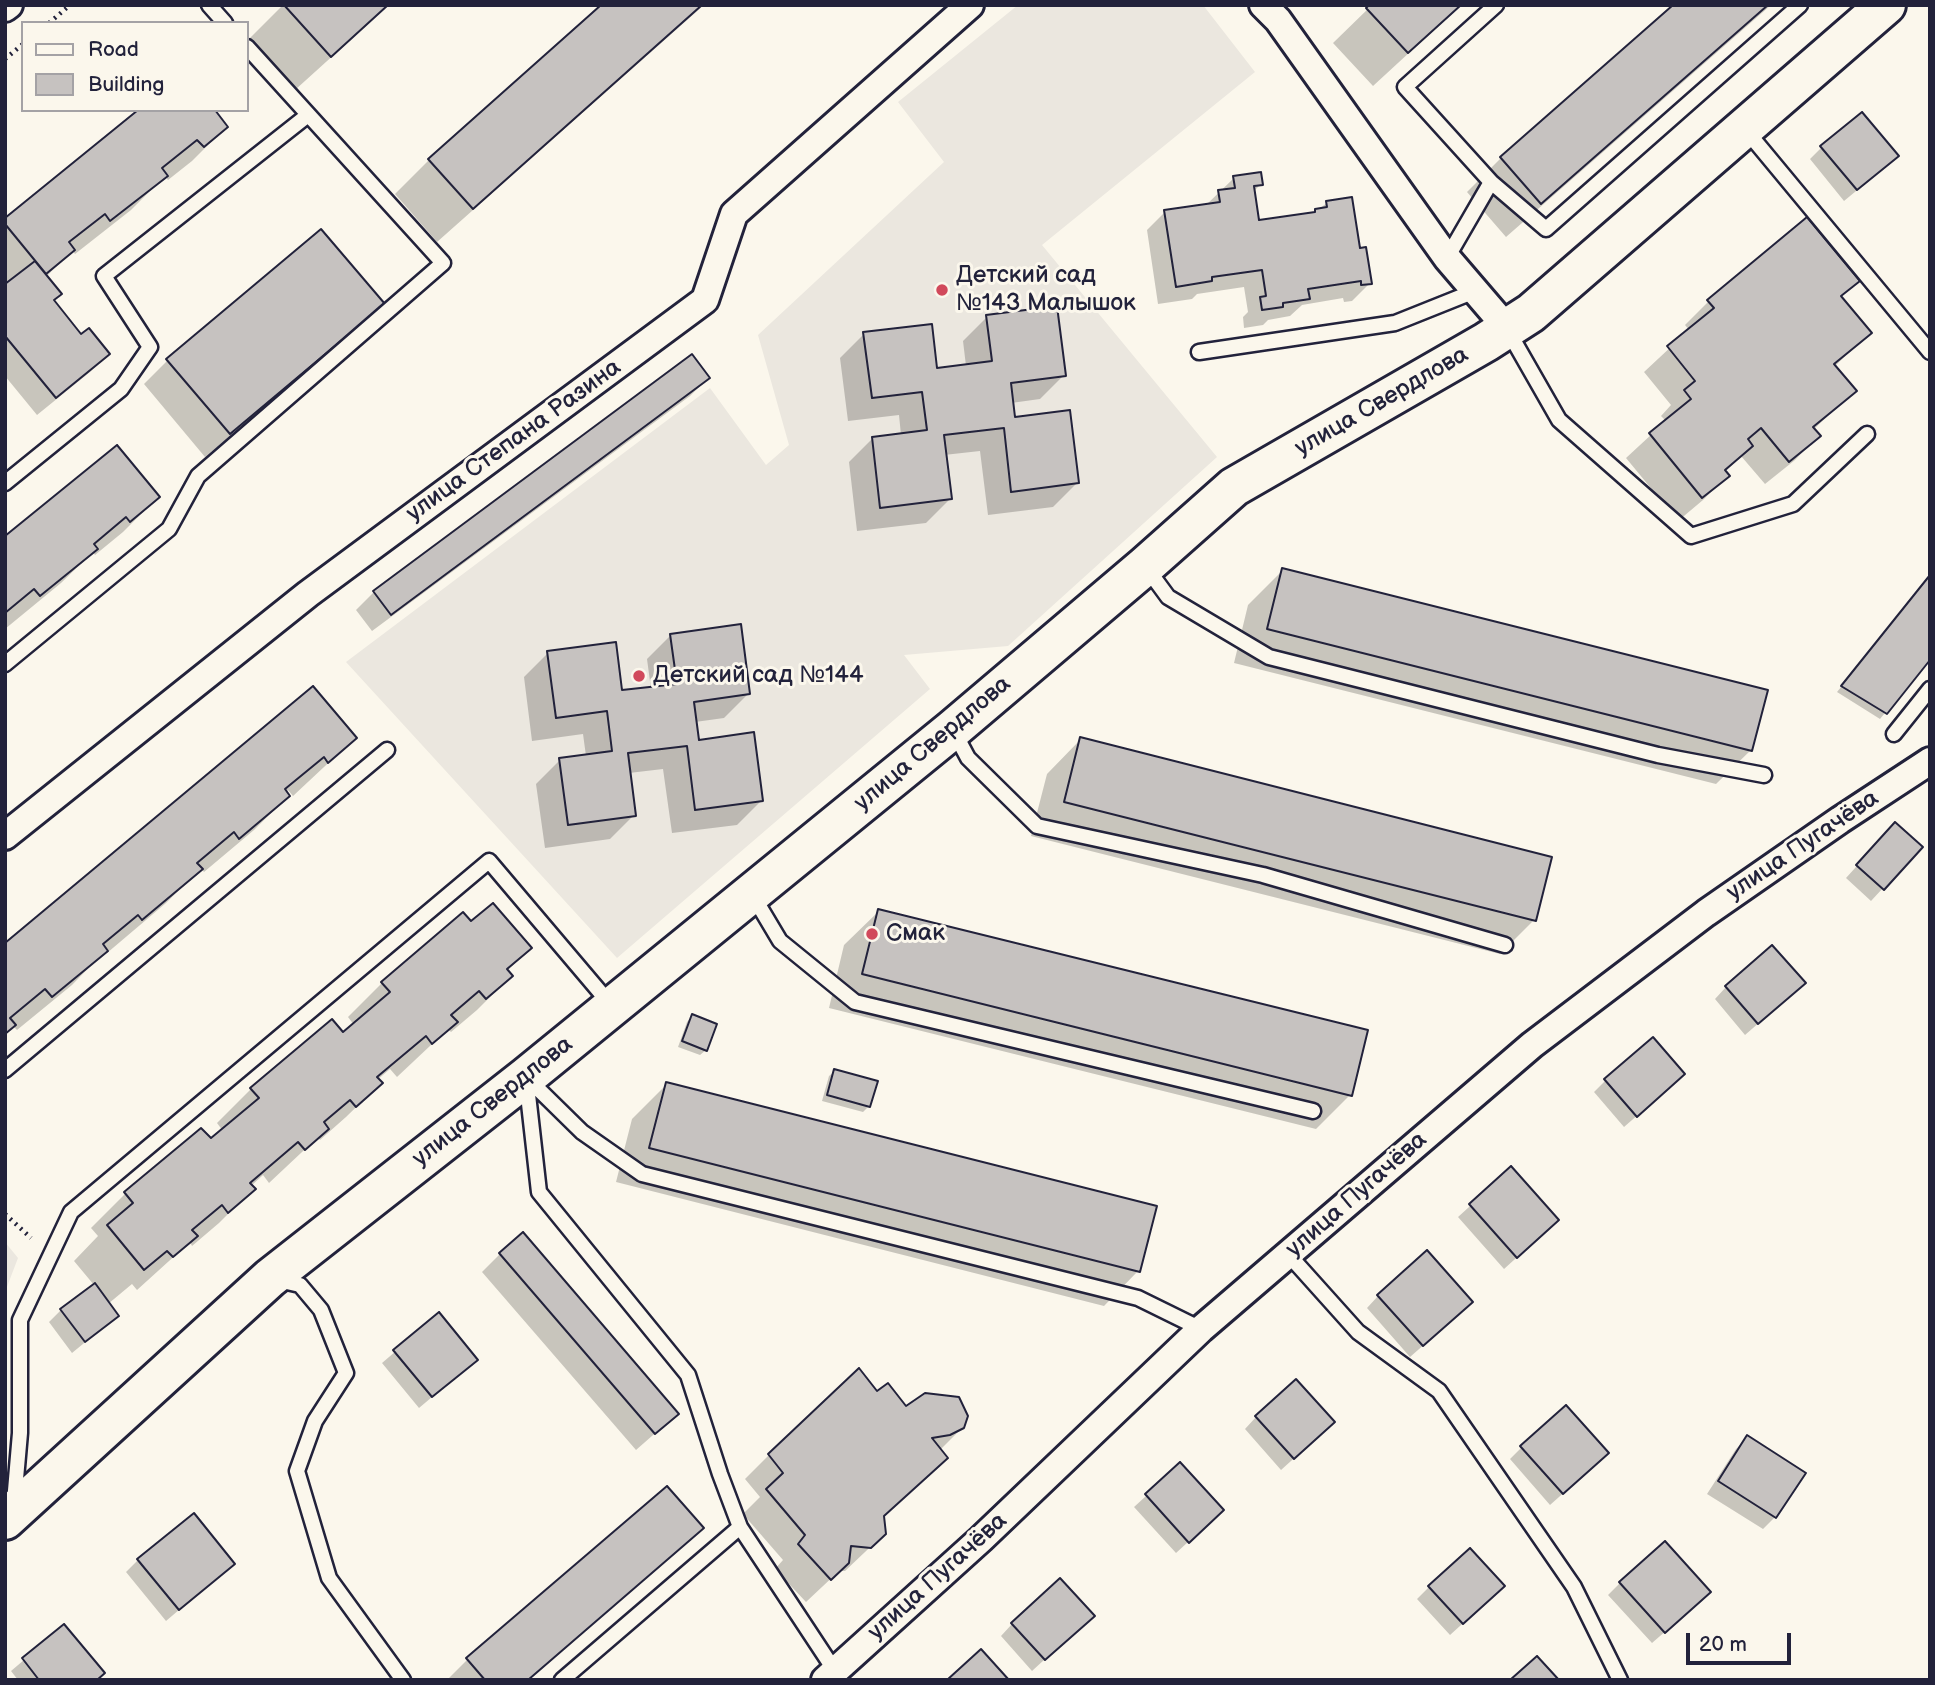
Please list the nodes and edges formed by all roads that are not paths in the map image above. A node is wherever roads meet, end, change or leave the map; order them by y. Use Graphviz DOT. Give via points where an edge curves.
graph roads {
  1 [pos="209,5"];
  2 [pos="970,5"];
  3 [pos="1263,5"];
  4 [pos="1496,5"];
  5 [pos="1800,5"];
  6 [pos="1886,5"];
  7 [pos="223,21"];
  8 [pos="248,48"];
  9 [pos="308,116"];
  10 [pos="1744,128"];
  11 [pos="1491,182"];
  12 [pos="1447,258"];
  13 [pos="1475,291"];
  14 [pos="1507,328"];
  15 [pos="1199,352"];
  16 [pos="1930,352"];
  17 [pos="1867,434"];
  18 [pos="5,483"];
  19 [pos="1145,566"];
  20 [pos="5,664"];
  21 [pos="1930,689"];
  22 [pos="953,729"];
  23 [pos="1894,734"];
  24 [pos="387,750"];
  25 [pos="1930,761"];
  26 [pos="1763,775"];
  27 [pos="5,836"];
  28 [pos="752,892"];
  29 [pos="1504,945"];
  30 [pos="612,1006"];
  31 [pos="5,1070"];
  32 [pos="526,1077"];
  33 [pos="1313,1111"];
  34 [pos="1288,1254"];
  35 [pos="270,1278"];
  36 [pos="1200,1329"];
  37 [pos="9,1516"];
  38 [pos="740,1527"];
  39 [pos="830,1675"];
  40 [pos="403,1680"];
  41 [pos="562,1680"];
  42 [pos="1620,1680"];
  1 -- 7 [label="lane"];
  2 -- 27 [label="street, улица Степана Разина" via="734,214 705,300 308,594"];
  3 -- 12 [label="street"];
  4 -- 11 [label="lane" via="1405,87"];
  5 -- 11 [label="lane" via="1546,229"];
  6 -- 10 [label="street, улица Свердлова"];
  8 -- 9 [label="lane"];
  9 -- 18 [label="lane" via="103,276 150,347 121,389"];
  9 -- 20 [label="lane" via="443,263 198,476 169,529"];
  10 -- 14 [label="street, улица Свердлова" via="1531,313"];
  10 -- 16 [label="lane"];
  11 -- 12 [label="lane"];
  12 -- 13 [label="street"];
  13 -- 14 [label="street"];
  13 -- 15 [label="lane" via="1395,323"];
  14 -- 17 [label="lane" via="1559,420 1691,536 1793,505"];
  14 -- 19 [label="street, улица Свердлова" via="1234,487"];
  19 -- 22 [label="street, улица Свердлова"];
  19 -- 26 [label="lane" via="1168,597 1269,657 1658,755"];
  21 -- 23 [label="lane"];
  22 -- 28 [label="street, улица Свердлова"];
  22 -- 29 [label="lane" via="968,758 1037,827 1263,875"];
  24 -- 31 [label="lane"];
  25 -- 34 [label="street, улица Пугачёва" via="1706,914 1532,1045"];
  28 -- 30 [label="street, улица Свердлова"];
  28 -- 33 [label="lane" via="780,941 855,1002"];
  30 -- 32 [label="street, улица Свердлова"];
  30 -- 37 [label="lane" via="489,861 71,1212 20,1320 20,1433"];
  32 -- 35 [label="street, улица Свердлова"];
  32 -- 36 [label="lane" via="582,1132 642,1174 1138,1297"];
  32 -- 38 [label="lane" via="539,1192 688,1375"];
  34 -- 36 [label="street, улица Пугачёва"];
  34 -- 42 [label="lane" via="1358,1332 1439,1391 1574,1587"];
  35 -- 37 [label="street, улица Свердлова"];
  35 -- 40 [label="lane" via="300,1285 321,1310 346,1373 315,1421 297,1471 329,1578"];
  36 -- 39 [label="street, улица Пугачёва" via="981,1539"];
  38 -- 39 [label="lane"];
  38 -- 41 [label="lane"];
}
